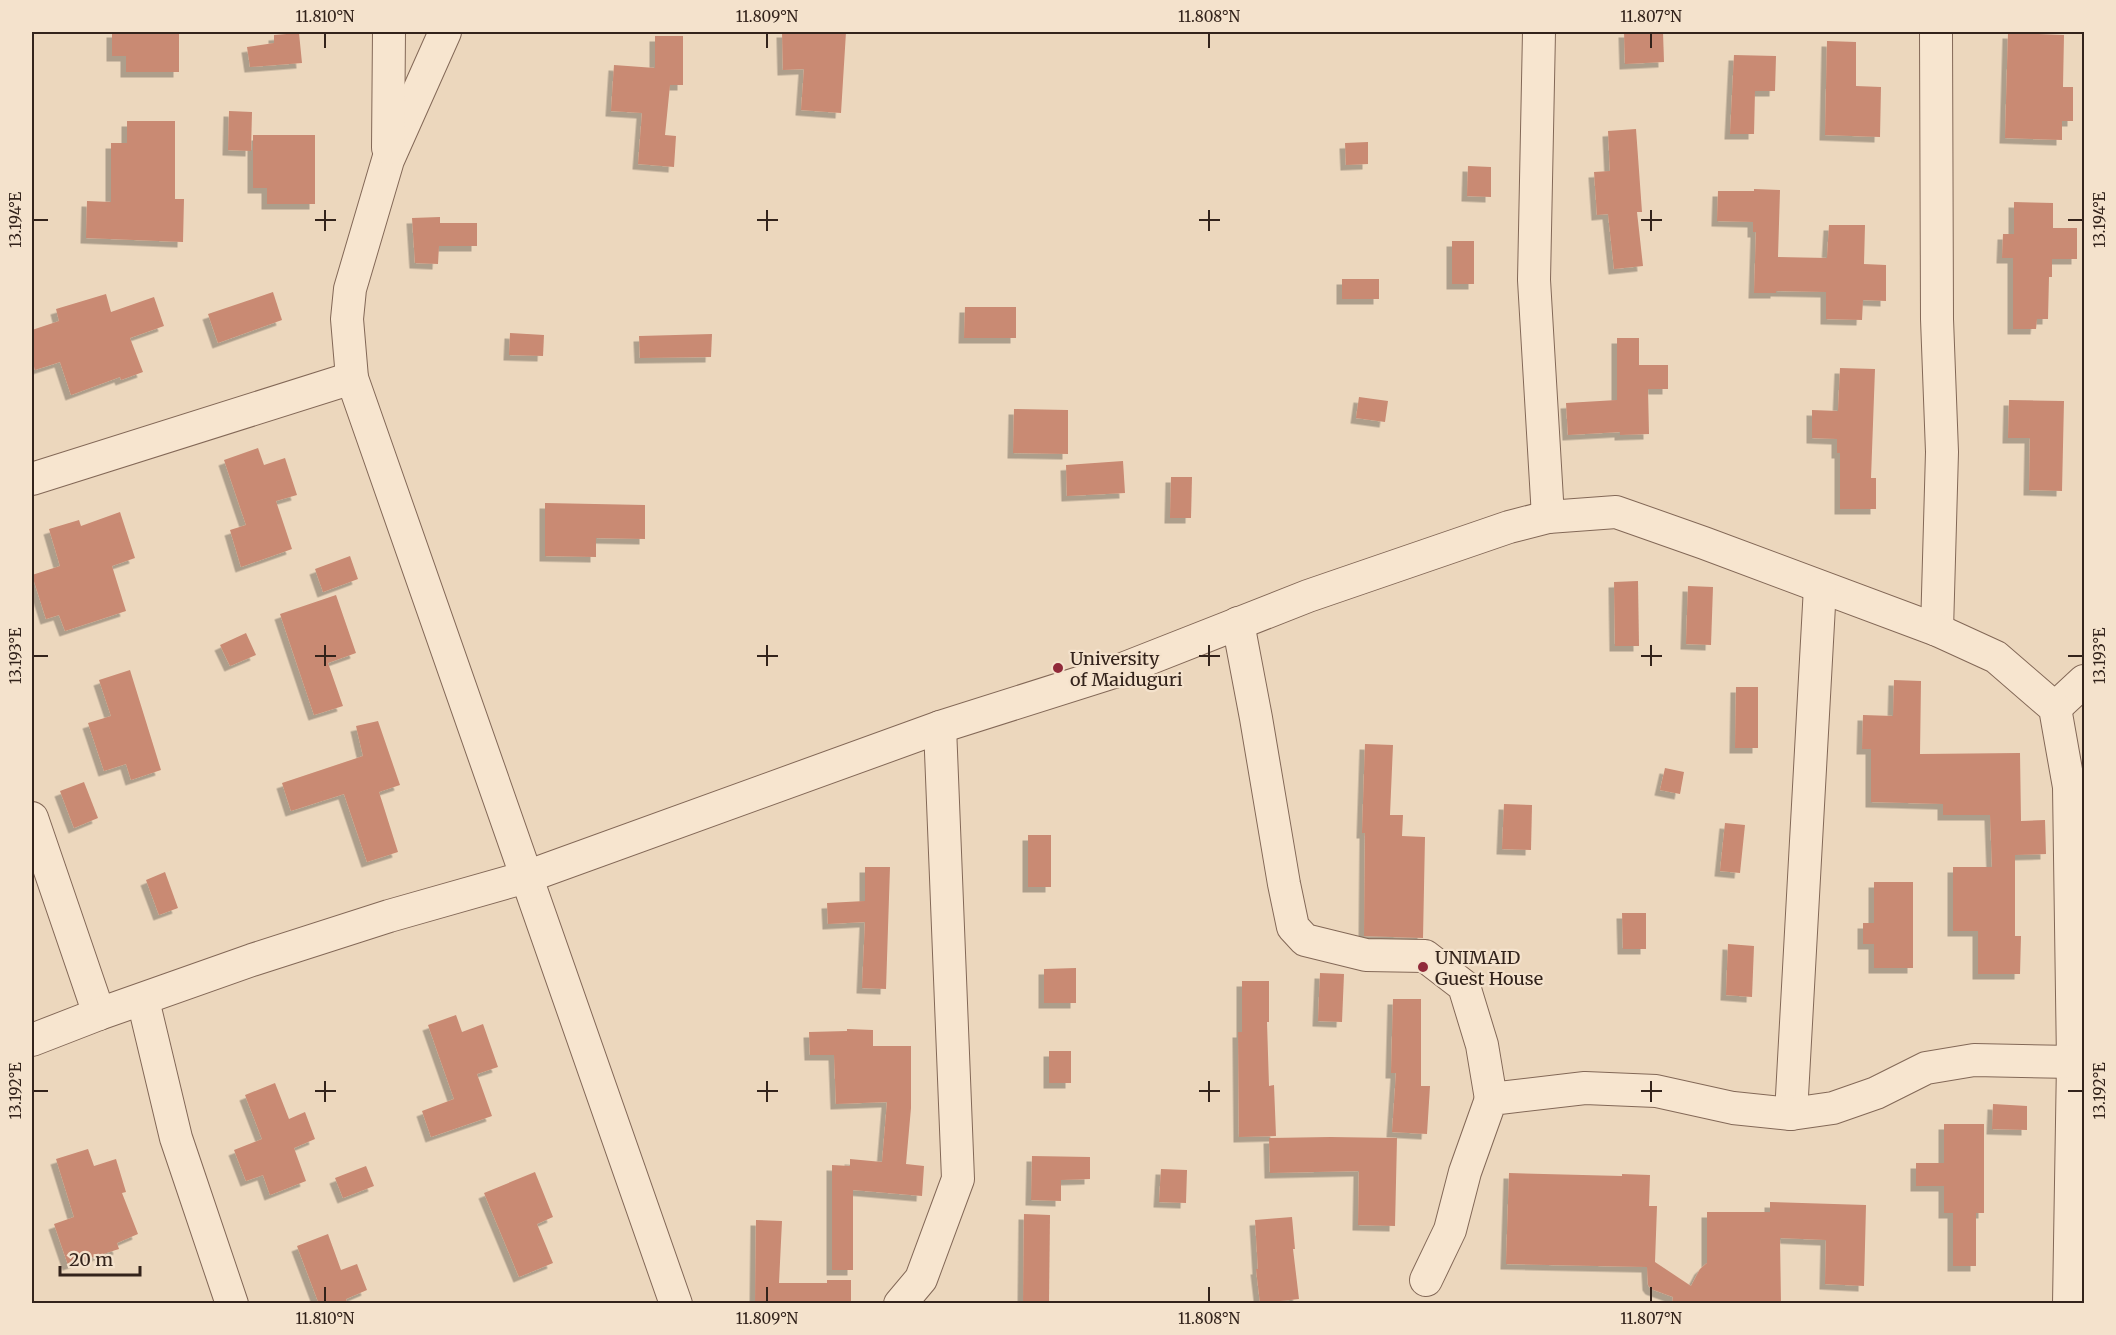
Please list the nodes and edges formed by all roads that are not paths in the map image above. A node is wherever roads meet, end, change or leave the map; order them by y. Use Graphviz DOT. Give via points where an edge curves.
graph roads {
  1 [pos="389,32"];
  2 [pos="449,32"];
  3 [pos="1539,32"];
  4 [pos="1936,32"];
  5 [pos="388,160"];
  6 [pos="352,378"];
  7 [pos="32,479"];
  8 [pos="1548,517"];
  9 [pos="1820,587"];
  10 [pos="1238,623"];
  11 [pos="1937,630"];
  12 [pos="2085,681"];
  13 [pos="2055,708"];
  14 [pos="940,728"];
  15 [pos="32,818"];
  16 [pos="526,877"];
  17 [pos="143,1000"];
  18 [pos="99,1014"];
  19 [pos="32,1040"];
  20 [pos="2073,1062"];
  21 [pos="1491,1099"];
  22 [pos="1791,1114"];
  23 [pos="1426,1280"];
  24 [pos="232,1304"];
  25 [pos="676,1304"];
  26 [pos="900,1304"];
  27 [pos="2069,1304"];
  1 -- 5 [label="street"];
  2 -- 5 [label="street"];
  3 -- 8 [label="street" via="1534,280"];
  4 -- 11 [label="street" via="1937,319 1942,452"];
  5 -- 6 [label="street" via="350,290 347,319"];
  6 -- 7 [label="street"];
  6 -- 16 [label="street"];
  8 -- 9 [label="street" via="1616,512"];
  8 -- 10 [label="street" via="1509,527"];
  9 -- 11 [label="street"];
  9 -- 22 [label="street"];
  10 -- 14 [label="street" via="1120,670"];
  10 -- 21 [label="street" via="1293,927 1305,940 1366,955 1425,956 1464,986 1482,1045"];
  11 -- 13 [label="street" via="1996,657"];
  12 -- 13 [label="street"];
  13 -- 20 [label="street" via="2069,787"];
  14 -- 16 [label="street"];
  14 -- 26 [label="street" via="958,1179 921,1279"];
  15 -- 18 [label="street"];
  16 -- 17 [label="street" via="252,960"];
  16 -- 25 [label="street"];
  17 -- 18 [label="street"];
  17 -- 24 [label="street" via="176,1138"];
  18 -- 19 [label="street"];
  20 -- 22 [label="street" via="1974,1060 1926,1068 1876,1093 1833,1108"];
  20 -- 27 [label="street"];
  21 -- 22 [label="street" via="1585,1088 1656,1091 1733,1108"];
  21 -- 23 [label="street" via="1450,1230"];
}
